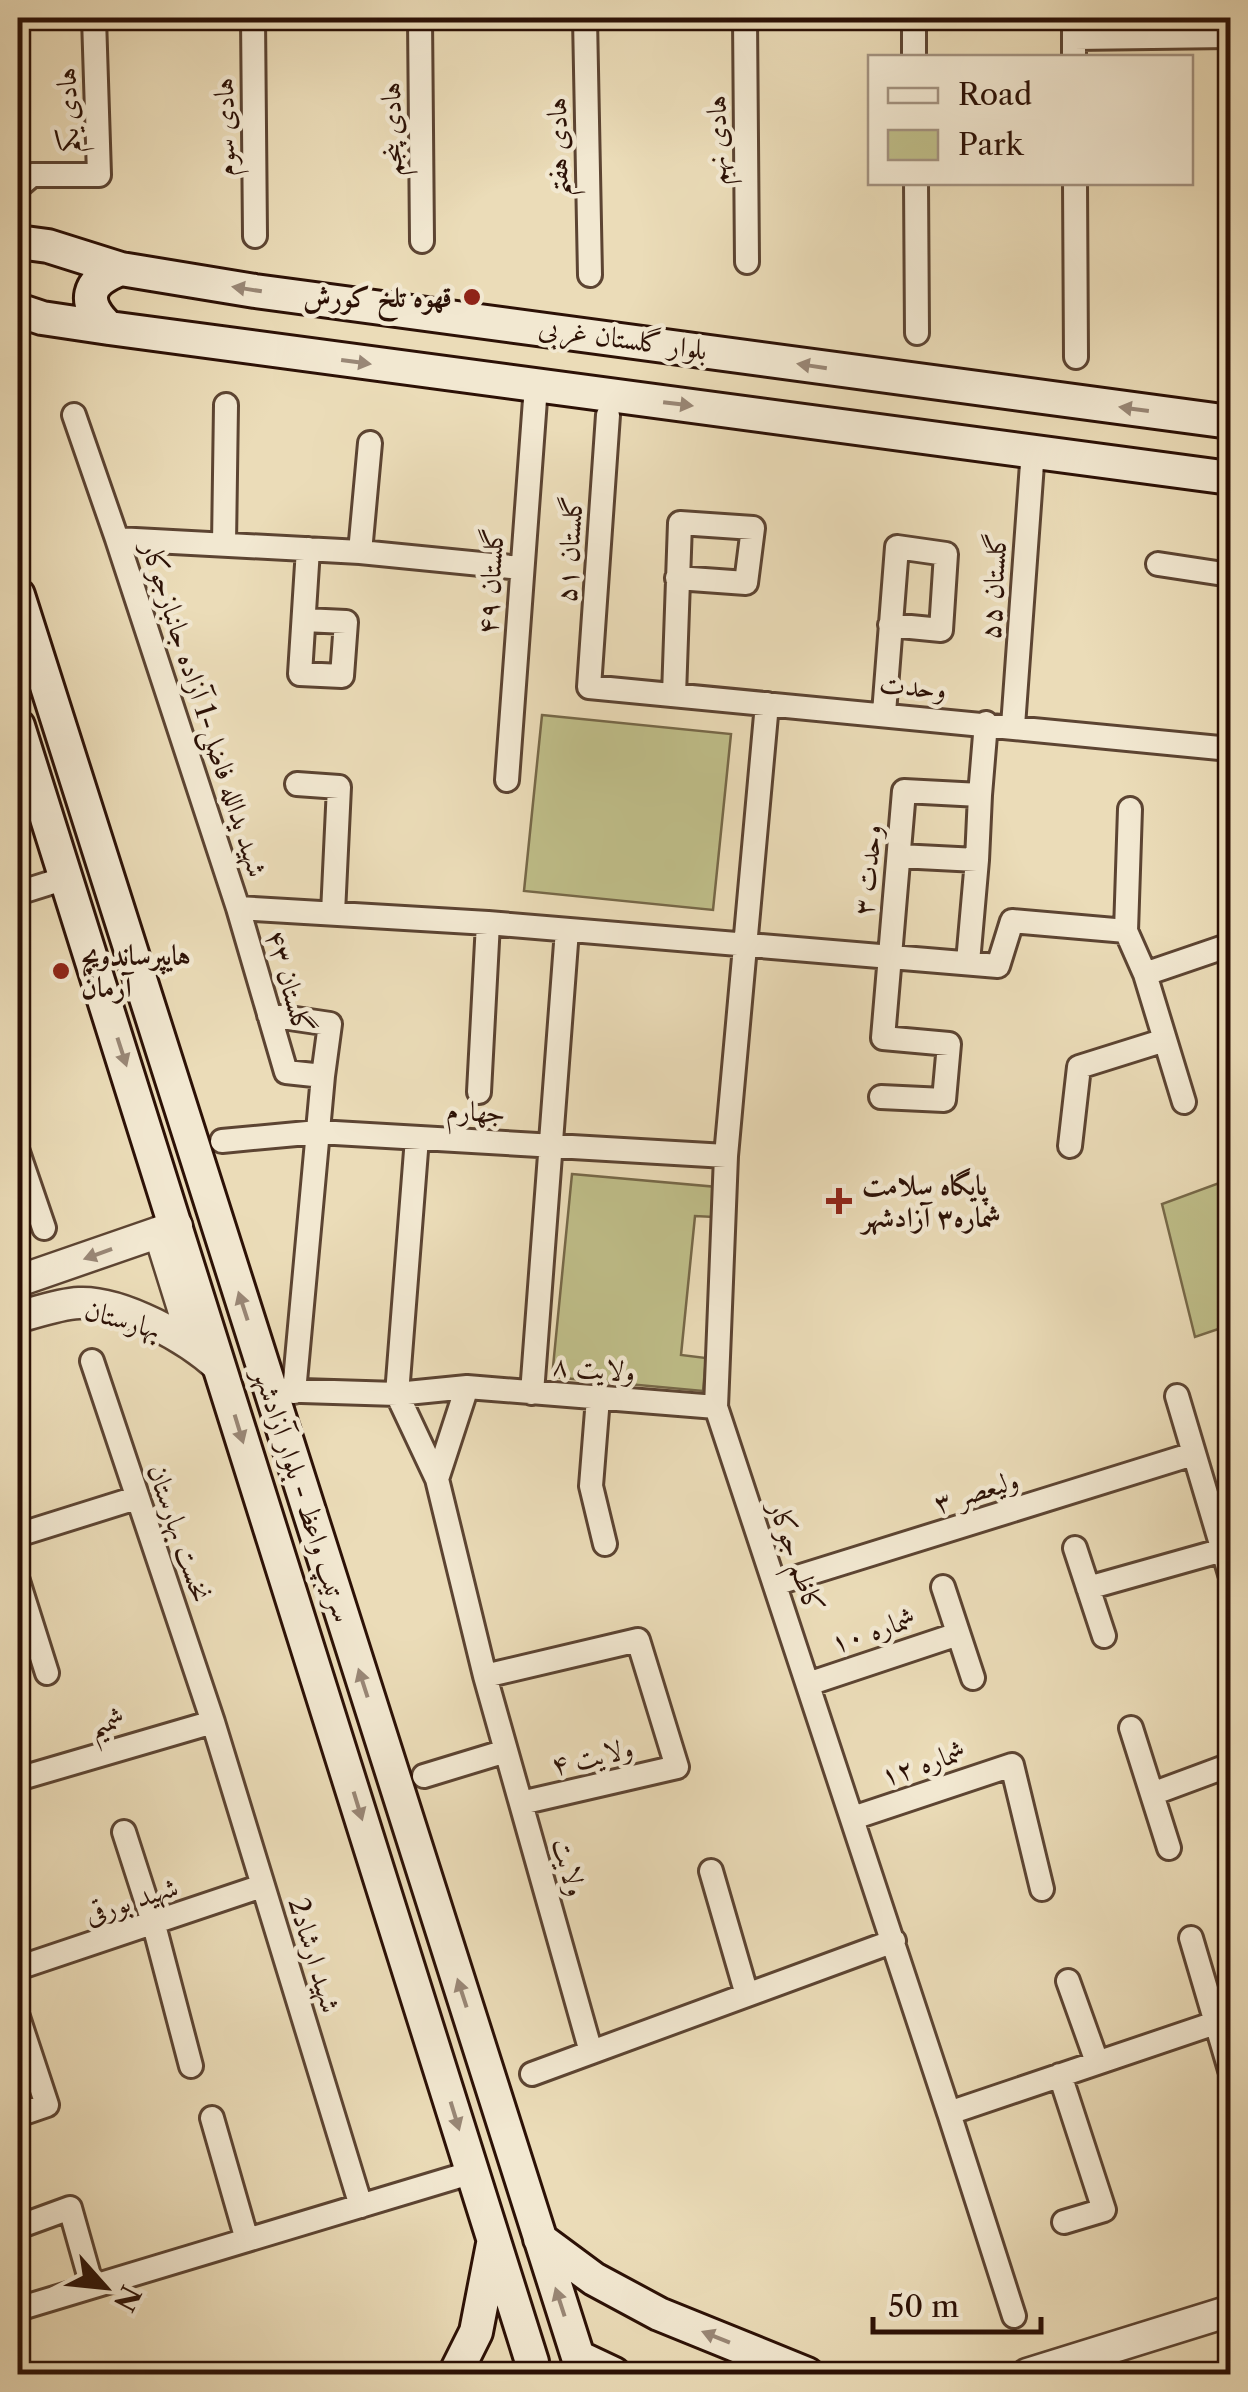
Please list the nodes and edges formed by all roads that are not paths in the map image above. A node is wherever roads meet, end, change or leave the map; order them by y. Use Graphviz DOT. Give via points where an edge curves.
graph roads {
  1 [pos="94,18"];
  2 [pos="253,18"];
  3 [pos="420,18"];
  4 [pos="585,18"];
  5 [pos="745,18"];
  6 [pos="914,18"];
  7 [pos="1230,36"];
  8 [pos="1074,38"];
  9 [pos="914,55"];
  10 [pos="916,185"];
  11 [pos="1075,185"];
  12 [pos="18,188"];
  13 [pos="256,236"];
  14 [pos="422,241"];
  15 [pos="18,242"];
  16 [pos="747,262"];
  17 [pos="120,268"];
  18 [pos="590,275"];
  19 [pos="18,310"];
  20 [pos="109,328"];
  21 [pos="917,333"];
  22 [pos="1076,357"];
  23 [pos="536,386"];
  24 [pos="226,405"];
  25 [pos="74,415"];
  26 [pos="608,416"];
  27 [pos="1230,422"];
  28 [pos="370,443"];
  29 [pos="1032,450"];
  30 [pos="1230,478"];
  31 [pos="117,540"];
  32 [pos="224,544"];
  33 [pos="308,549"];
  34 [pos="360,552"];
  35 [pos="1158,564"];
  36 [pos="521,568"];
  37 [pos="1230,575"];
  38 [pos="677,578"];
  39 [pos="18,595"];
  40 [pos="304,620"];
  41 [pos="890,624"];
  42 [pos="589,687"];
  43 [pos="674,694"];
  44 [pos="767,704"];
  45 [pos="884,714"];
  46 [pos="986,723"];
  47 [pos="18,726"];
  48 [pos="1012,726"];
  49 [pos="1230,749"];
  50 [pos="507,780"];
  51 [pos="297,784"];
  52 [pos="980,795"];
  53 [pos="1130,809"];
  54 [pos="898,856"];
  55 [pos="976,860"];
  56 [pos="66,878"];
  57 [pos="18,893"];
  58 [pos="238,908"];
  59 [pos="334,913"];
  60 [pos="488,923"];
  61 [pos="568,930"];
  62 [pos="1126,931"];
  63 [pos="1230,945"];
  64 [pos="747,947"];
  65 [pos="888,956"];
  66 [pos="968,962"];
  67 [pos="1144,974"];
  68 [pos="269,1015"];
  69 [pos="1165,1040"];
  70 [pos="323,1076"];
  71 [pos="479,1092"];
  72 [pos="881,1097"];
  73 [pos="1184,1102"];
  74 [pos="318,1132"];
  75 [pos="418,1138"];
  76 [pos="222,1141"];
  77 [pos="551,1146"];
  78 [pos="1070,1146"];
  79 [pos="18,1152"];
  80 [pos="726,1156"];
  81 [pos="44,1228"];
  82 [pos="168,1229"];
  83 [pos="18,1281"];
  84 [pos="18,1317"];
  85 [pos="194,1344"];
  86 [pos="92,1362"];
  87 [pos="220,1367"];
  88 [pos="467,1388"];
  89 [pos="282,1391"];
  90 [pos="532,1393"];
  91 [pos="396,1394"];
  92 [pos="1176,1396"];
  93 [pos="598,1398"];
  94 [pos="716,1408"];
  95 [pos="1194,1454"];
  96 [pos="437,1479"];
  97 [pos="136,1498"];
  98 [pos="1220,1500"];
  99 [pos="18,1534"];
  100 [pos="605,1544"];
  101 [pos="1075,1548"];
  102 [pos="1223,1550"];
  103 [pos="1230,1574"];
  104 [pos="18,1582"];
  105 [pos="775,1584"];
  106 [pos="943,1587"];
  107 [pos="1088,1588"];
  108 [pos="958,1634"];
  109 [pos="1104,1636"];
  110 [pos="47,1673"];
  111 [pos="485,1676"];
  112 [pos="973,1678"];
  113 [pos="808,1684"];
  114 [pos="213,1722"];
  115 [pos="1131,1728"];
  116 [pos="506,1751"];
  117 [pos="1230,1765"];
  118 [pos="424,1776"];
  119 [pos="18,1779"];
  120 [pos="1152,1794"];
  121 [pos="521,1803"];
  122 [pos="854,1818"];
  123 [pos="124,1832"];
  124 [pos="1170,1848"];
  125 [pos="710,1872"];
  126 [pos="262,1886"];
  127 [pos="1042,1888"];
  128 [pos="154,1925"];
  129 [pos="1191,1938"];
  130 [pos="894,1941"];
  131 [pos="18,1968"];
  132 [pos="1068,1981"];
  133 [pos="747,1995"];
  134 [pos="18,2017"];
  135 [pos="1223,2020"];
  136 [pos="591,2052"];
  137 [pos="1097,2062"];
  138 [pos="190,2066"];
  139 [pos="1230,2070"];
  140 [pos="532,2074"];
  141 [pos="1060,2075"];
  142 [pos="949,2113"];
  143 [pos="18,2115"];
  144 [pos="212,2118"];
  145 [pos="473,2172"];
  146 [pos="361,2206"];
  147 [pos="1064,2222"];
  148 [pos="18,2228"];
  149 [pos="540,2239"];
  150 [pos="247,2240"];
  151 [pos="494,2240"];
  152 [pos="92,2286"];
  153 [pos="18,2308"];
  154 [pos="1230,2310"];
  155 [pos="1014,2316"];
  156 [pos="455,2374"];
  157 [pos="529,2374"];
  158 [pos="614,2374"];
  159 [pos="806,2374"];
  160 [pos="1028,2374"];
  1 -- 12 [label="street, هادی یکم" via="99,175 32,175"];
  2 -- 13 [label="street, هادی سوم"];
  3 -- 14 [label="street, هادی پنجم"];
  4 -- 18 [label="street, هادی هفتم"];
  5 -- 16 [label="street, هادی نهم"];
  6 -- 9 [label="street"];
  7 -- 8 [label="street"];
  10 -- 21 [label="street"];
  11 -- 22 [label="street"];
  15 -- 17 [label="main road, بلوار گلستان غربی"];
  17 -- 20 [label="main road" via="101,276 90,293 93,314"];
  27 -- 17 [label="main road, بلوار گلستان غربی, one-way"];
  19 -- 20 [label="main road, بلوار گلستان غربی"];
  20 -- 23 [label="main road, بلوار گلستان غربی, one-way"];
  23 -- 29 [label="main road, بلوار گلستان غربی, one-way"];
  23 -- 36 [label="street, گلستان ۴۹"];
  24 -- 32 [label="street"];
  25 -- 31 [label="street"];
  26 -- 42 [label="street, گلستان ۵۱"];
  28 -- 34 [label="street"];
  29 -- 30 [label="main road, بلوار گلستان غربی"];
  29 -- 48 [label="street, گلستان ۵۵"];
  31 -- 32 [label="street, شهید یدالله فاضلی-1 آزاده جانبازجوکار"];
  31 -- 58 [label="street, شهید یدالله فاضلی-1 آزاده جانبازجوکار"];
  32 -- 33 [label="street, شهید یدالله فاضلی-1 آزاده جانبازجوکار"];
  33 -- 34 [label="street, شهید یدالله فاضلی-1 آزاده جانبازجوکار"];
  33 -- 40 [label="street"];
  34 -- 36 [label="street, شهید یدالله فاضلی-1 آزاده جانبازجوکار"];
  35 -- 37 [label="street"];
  36 -- 50 [label="street, گلستان ۴۹"];
  38 -- 38 [label="street" via="680,522 753,528 746,583"];
  38 -- 43 [label="street"];
  89 -- 39 [label="main road, سرتیپ واعظ - بلوار آزادشهر, one-way"];
  40 -- 40 [label="street" via="346,622 342,676 300,674"];
  41 -- 41 [label="street" via="941,630 946,554 897,548"];
  41 -- 45 [label="street"];
  42 -- 43 [label="street, وحدت"];
  43 -- 44 [label="street, وحدت"];
  44 -- 45 [label="street, وحدت"];
  44 -- 64 [label="street, کاظم جوکار"];
  45 -- 46 [label="street, وحدت"];
  46 -- 48 [label="street, وحدت"];
  46 -- 52 [label="street"];
  47 -- 56 [label="main road, سرتیپ واعظ - بلوار آزادشهر"];
  48 -- 49 [label="street, وحدت"];
  51 -- 59 [label="street" via="339,787"];
  52 -- 54 [label="street, وحدت ۳" via="904,791"];
  52 -- 55 [label="street"];
  53 -- 62 [label="street"];
  54 -- 55 [label="street"];
  54 -- 65 [label="street, وحدت ۳"];
  55 -- 66 [label="street"];
  56 -- 57 [label="street"];
  56 -- 82 [label="main road, سرتیپ واعظ - بلوار آزادشهر, one-way"];
  58 -- 59 [label="street, شهید یدالله فاضلی-1 آزاده جانبازجوکار"];
  58 -- 68 [label="street, گلستان ۴۳"];
  59 -- 60 [label="street, شهید یدالله فاضلی-1 آزاده جانبازجوکار"];
  60 -- 61 [label="street, شهید یدالله فاضلی-1 آزاده جانبازجوکار"];
  60 -- 71 [label="street"];
  61 -- 64 [label="street, شهید یدالله فاضلی-1 آزاده جانبازجوکار"];
  61 -- 77 [label="street"];
  62 -- 66 [label="street" via="1012,922 998,966"];
  62 -- 67 [label="street"];
  63 -- 67 [label="street"];
  64 -- 65 [label="street, شهید یدالله فاضلی-1 آزاده جانبازجوکار"];
  64 -- 80 [label="street, کاظم جوکار"];
  65 -- 66 [label="street, شهید یدالله فاضلی-1 آزاده جانبازجوکار"];
  65 -- 72 [label="street, وحدت ۳" via="883,1038 949,1044 944,1100"];
  67 -- 69 [label="street"];
  68 -- 70 [label="street, گلستان ۴۳" via="286,1072"];
  68 -- 70 [label="street" via="330,1024"];
  69 -- 73 [label="street"];
  69 -- 78 [label="street" via="1079,1067"];
  70 -- 74 [label="street"];
  74 -- 75 [label="street, جهارم"];
  74 -- 76 [label="street, جهارم"];
  74 -- 89 [label="street"];
  75 -- 77 [label="street, جهارم"];
  75 -- 91 [label="street"];
  77 -- 80 [label="street, جهارم"];
  77 -- 90 [label="street"];
  79 -- 81 [label="street"];
  80 -- 94 [label="street, کاظم جوکار"];
  82 -- 83 [label="street, بهارستان, one-way"];
  82 -- 85 [label="street"];
  82 -- 87 [label="main road, سرتیپ واعظ - بلوار آزادشهر"];
  84 -- 85 [label="street, بهارستان" via="96,1305"];
  85 -- 87 [label="street, بهارستان"];
  86 -- 97 [label="street, نخست بهارستان"];
  87 -- 145 [label="main road, سرتیپ واعظ - بلوار آزادشهر, one-way"];
  88 -- 90 [label="street, ولایت ۸"];
  88 -- 91 [label="street, ولایت ۸"];
  88 -- 96 [label="street"];
  89 -- 91 [label="street, ولایت ۸"];
  149 -- 89 [label="main road, سرتیپ واعظ - بلوار آزادشهر, one-way"];
  90 -- 93 [label="street, ولایت ۸"];
  91 -- 96 [label="street, ولایت"];
  92 -- 95 [label="street"];
  93 -- 94 [label="street, ولایت ۸"];
  93 -- 100 [label="street" via="591,1486"];
  94 -- 105 [label="street, کاظم جوکار"];
  95 -- 98 [label="street"];
  95 -- 105 [label="street, ولیعصر ۳"];
  96 -- 111 [label="street, ولایت"];
  97 -- 99 [label="street"];
  97 -- 114 [label="street, نخست بهارستان"];
  98 -- 102 [label="street"];
  101 -- 107 [label="street"];
  102 -- 103 [label="street"];
  102 -- 107 [label="street"];
  104 -- 110 [label="street"];
  105 -- 113 [label="street, کاظم جوکار"];
  106 -- 108 [label="street"];
  107 -- 109 [label="street"];
  108 -- 112 [label="street"];
  108 -- 113 [label="street, شماره ۱۰"];
  111 -- 116 [label="street, ولایت"];
  111 -- 121 [label="street, ولایت ۴" via="638,1640 677,1767"];
  113 -- 122 [label="street, کاظم جوکار"];
  114 -- 119 [label="street, شمیم"];
  114 -- 126 [label="street, شهید ارشاد2"];
  115 -- 120 [label="street"];
  116 -- 118 [label="street"];
  116 -- 121 [label="street, ولایت"];
  117 -- 120 [label="street"];
  120 -- 124 [label="street"];
  121 -- 136 [label="street, ولایت"];
  122 -- 127 [label="street, شماره ۱۲" via="1012,1765"];
  122 -- 130 [label="street, کاظم جوکار"];
  123 -- 128 [label="street"];
  125 -- 133 [label="street"];
  126 -- 128 [label="street, شهید بورقی"];
  126 -- 146 [label="street, شهید ارشاد2"];
  128 -- 131 [label="street, شهید بورقی"];
  128 -- 138 [label="street"];
  129 -- 135 [label="street"];
  130 -- 133 [label="street"];
  130 -- 142 [label="street, کاظم جوکار"];
  132 -- 137 [label="street"];
  133 -- 136 [label="street"];
  134 -- 143 [label="street" via="47,2105"];
  135 -- 137 [label="street"];
  135 -- 139 [label="street"];
  136 -- 140 [label="street"];
  137 -- 141 [label="street"];
  141 -- 142 [label="street"];
  141 -- 147 [label="street" via="1104,2210"];
  142 -- 155 [label="street, کاظم جوکار"];
  144 -- 150 [label="street"];
  145 -- 146 [label="street"];
  145 -- 151 [label="main road, سرتیپ واعظ - بلوار آزادشهر"];
  146 -- 150 [label="street"];
  148 -- 152 [label="street" via="70,2208"];
  158 -- 149 [label="main road, سرتیپ واعظ - بلوار آزادشهر, one-way" via="578,2356"];
  159 -- 149 [label="main road, one-way" via="659,2314 594,2280"];
  150 -- 152 [label="street"];
  151 -- 156 [label="main road" via="476,2332"];
  151 -- 157 [label="main road, سرتیپ واعظ - بلوار آزادشهر" via="532,2362"];
  152 -- 153 [label="street"];
  154 -- 160 [label="street"];
}
